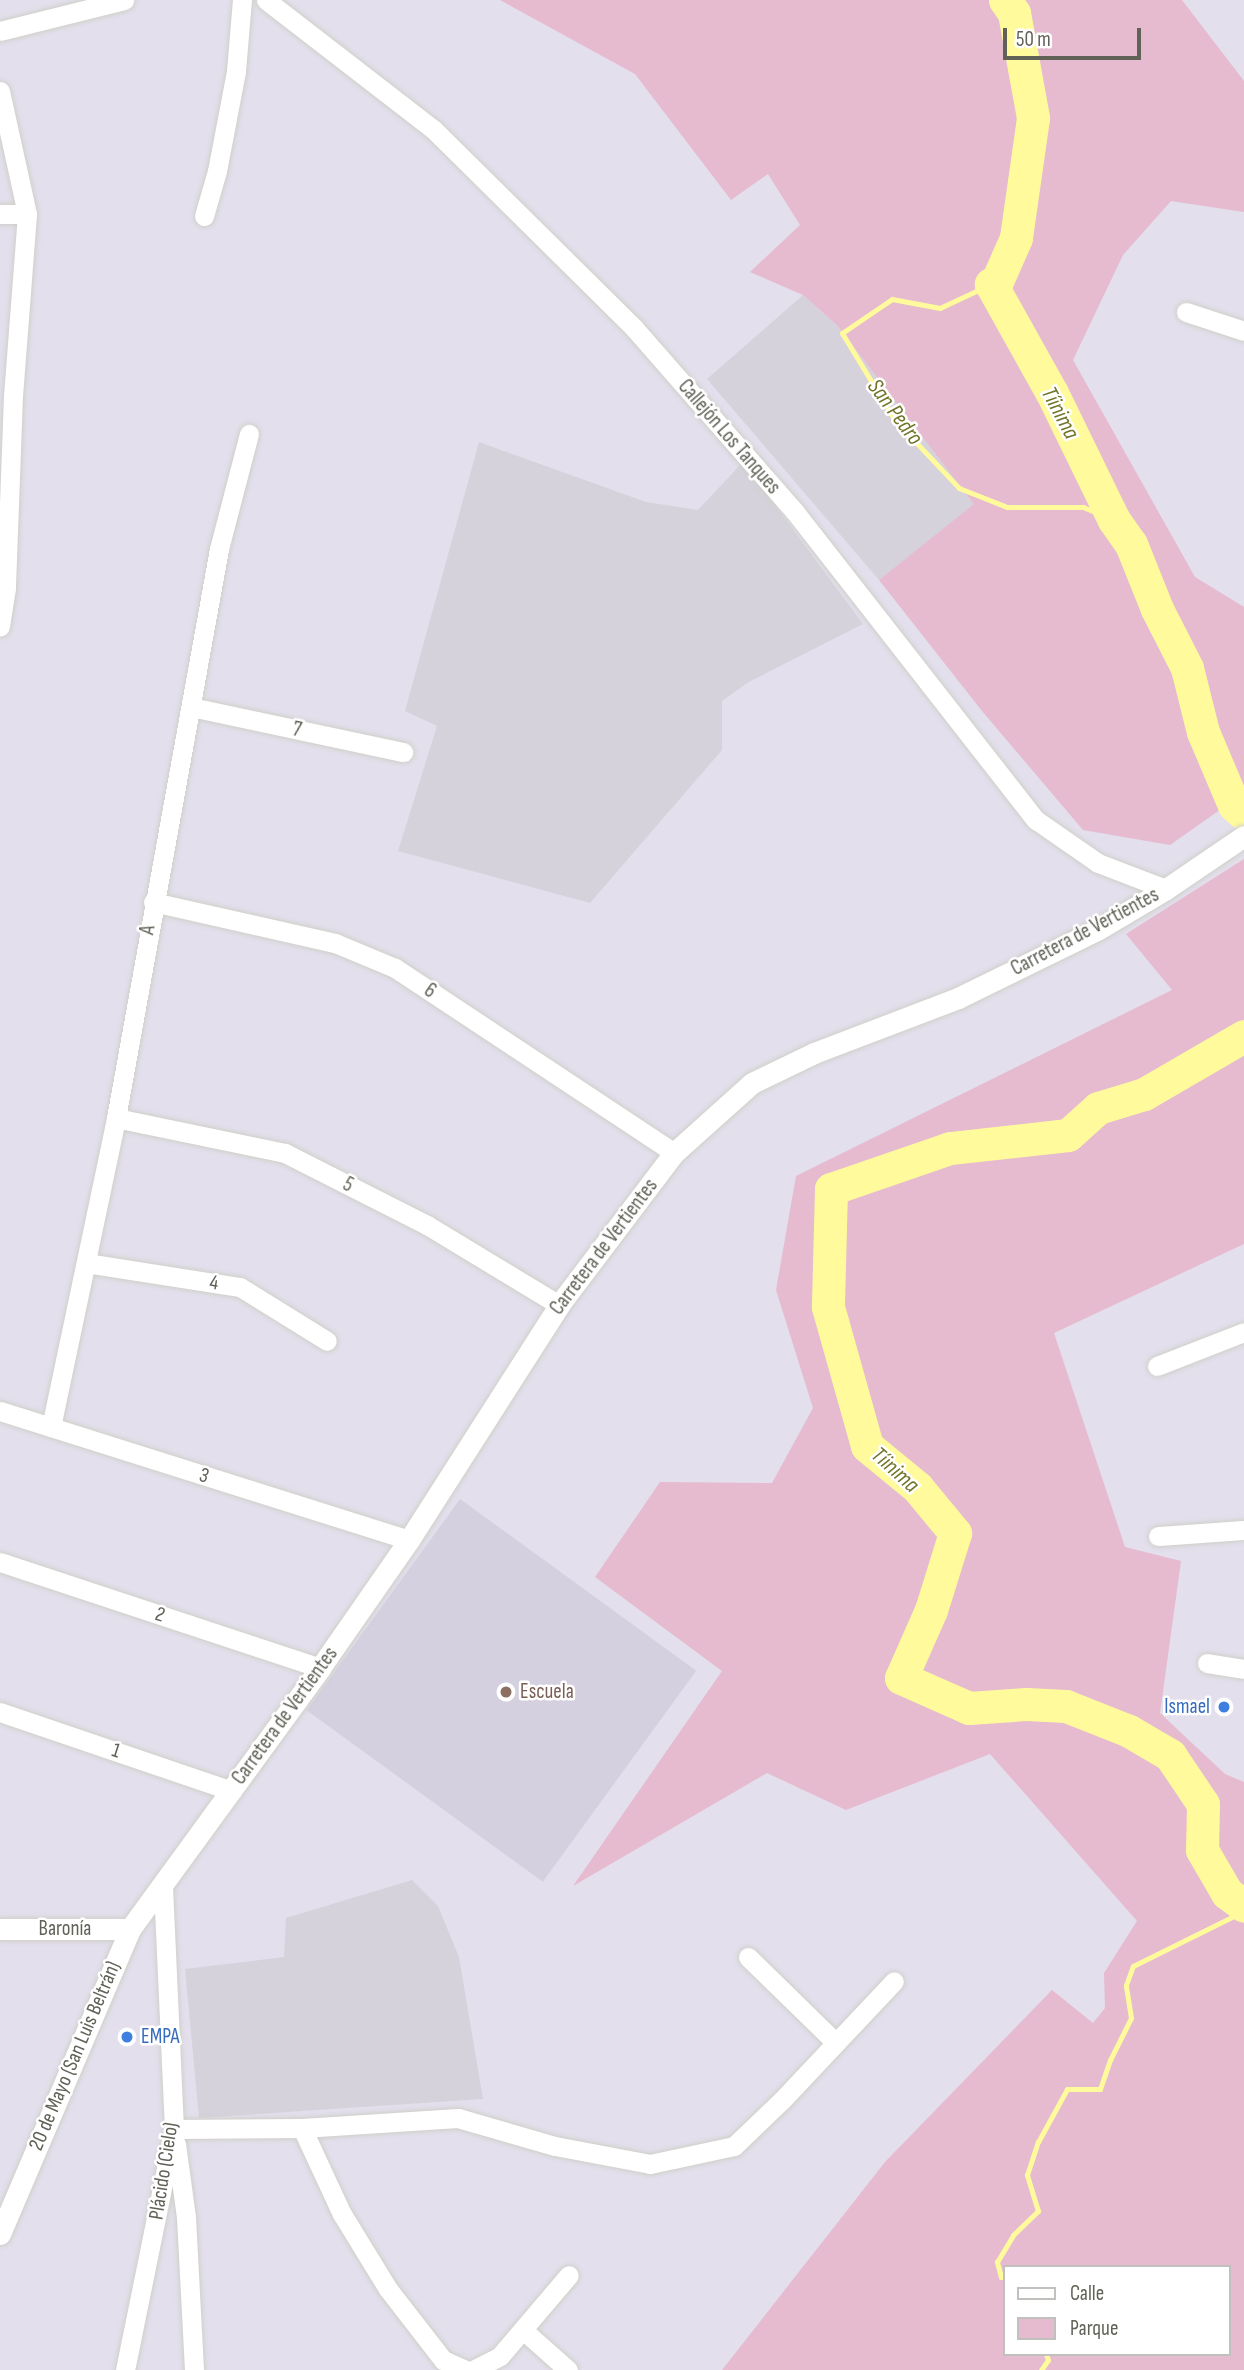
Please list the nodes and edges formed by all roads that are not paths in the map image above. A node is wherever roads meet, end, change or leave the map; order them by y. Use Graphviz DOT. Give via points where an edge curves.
graph roads {
  1 [pos="124,0"];
  2 [pos="242,0"];
  3 [pos="266,0"];
  4 [pos="0,30"];
  5 [pos="0,91"];
  6 [pos="0,214"];
  7 [pos="27,214"];
  8 [pos="204,216"];
  9 [pos="1186,312"];
  10 [pos="1244,331"];
  11 [pos="7,395"];
  12 [pos="249,434"];
  13 [pos="4,543"];
  14 [pos="0,627"];
  15 [pos="191,707"];
  16 [pos="402,752"];
  17 [pos="1244,836"];
  18 [pos="1166,889"];
  19 [pos="153,902"];
  20 [pos="116,1118"];
  21 [pos="674,1153"];
  22 [pos="86,1263"];
  23 [pos="559,1305"];
  24 [pos="1244,1332"];
  25 [pos="327,1341"];
  26 [pos="1157,1366"];
  27 [pos="0,1411"];
  28 [pos="51,1427"];
  29 [pos="1244,1530"];
  30 [pos="1158,1536"];
  31 [pos="409,1540"];
  32 [pos="0,1562"];
  33 [pos="1207,1663"];
  34 [pos="320,1668"];
  35 [pos="1244,1669"];
  36 [pos="0,1712"];
  37 [pos="232,1791"];
  38 [pos="163,1884"];
  39 [pos="0,1929"];
  40 [pos="130,1929"];
  41 [pos="748,1957"];
  42 [pos="894,1981"];
  43 [pos="834,2041"];
  44 [pos="302,2128"];
  45 [pos="174,2129"];
  46 [pos="0,2234"];
  47 [pos="569,2275"];
  48 [pos="523,2330"];
  49 [pos="125,2370"];
  50 [pos="194,2370"];
  51 [pos="465,2370"];
  52 [pos="473,2370"];
  53 [pos="568,2370"];
  1 -- 4 [label="street"];
  2 -- 8 [label="street" via="236,71"];
  3 -- 18 [label="street, Callejón Los Tanques" via="434,131 634,328 795,513 1036,820 1098,863"];
  5 -- 7 [label="street"];
  6 -- 7 [label="street"];
  7 -- 11 [label="street"];
  9 -- 10 [label="street"];
  11 -- 13 [label="street"];
  12 -- 15 [label="street, A" via="219,549"];
  13 -- 14 [label="street"];
  15 -- 16 [label="street, 7"];
  15 -- 19 [label="street, A"];
  17 -- 18 [label="main road, Carretera de Vertientes"];
  18 -- 21 [label="main road, Carretera de Vertientes" via="1097,930 958,998 814,1053 752,1083"];
  19 -- 20 [label="street, A"];
  19 -- 21 [label="street, 6" via="335,943 395,968"];
  20 -- 22 [label="street, A"];
  20 -- 23 [label="street, 5" via="285,1153 427,1225"];
  21 -- 23 [label="main road, Carretera de Vertientes"];
  22 -- 25 [label="street, 4" via="240,1287"];
  22 -- 28 [label="street, A"];
  23 -- 31 [label="main road, Carretera de Vertientes"];
  24 -- 26 [label="street"];
  27 -- 28 [label="street, 3"];
  28 -- 31 [label="street, 3"];
  29 -- 30 [label="street"];
  31 -- 34 [label="main road, Carretera de Vertientes"];
  32 -- 34 [label="street, 2"];
  33 -- 35 [label="street"];
  34 -- 37 [label="main road, Carretera de Vertientes"];
  36 -- 37 [label="street, 1"];
  37 -- 38 [label="main road, Carretera de Vertientes"];
  38 -- 40 [label="main road, 20 de Mayo (San Luis Beltrán)"];
  38 -- 45 [label="street, Plácido (Cielo)"];
  39 -- 40 [label="main road, Baronía"];
  40 -- 46 [label="main road, 20 de Mayo (San Luis Beltrán)"];
  41 -- 43 [label="street"];
  42 -- 43 [label="street"];
  43 -- 44 [label="street" via="734,2146 650,2164 555,2146 458,2118"];
  44 -- 45 [label="street"];
  44 -- 51 [label="street" via="342,2214 388,2289 443,2360"];
  45 -- 49 [label="street, Plácido (Cielo)"];
  45 -- 50 [label="street" via="186,2217"];
  47 -- 48 [label="street"];
  48 -- 52 [label="street" via="500,2356"];
  48 -- 53 [label="street"];
}
